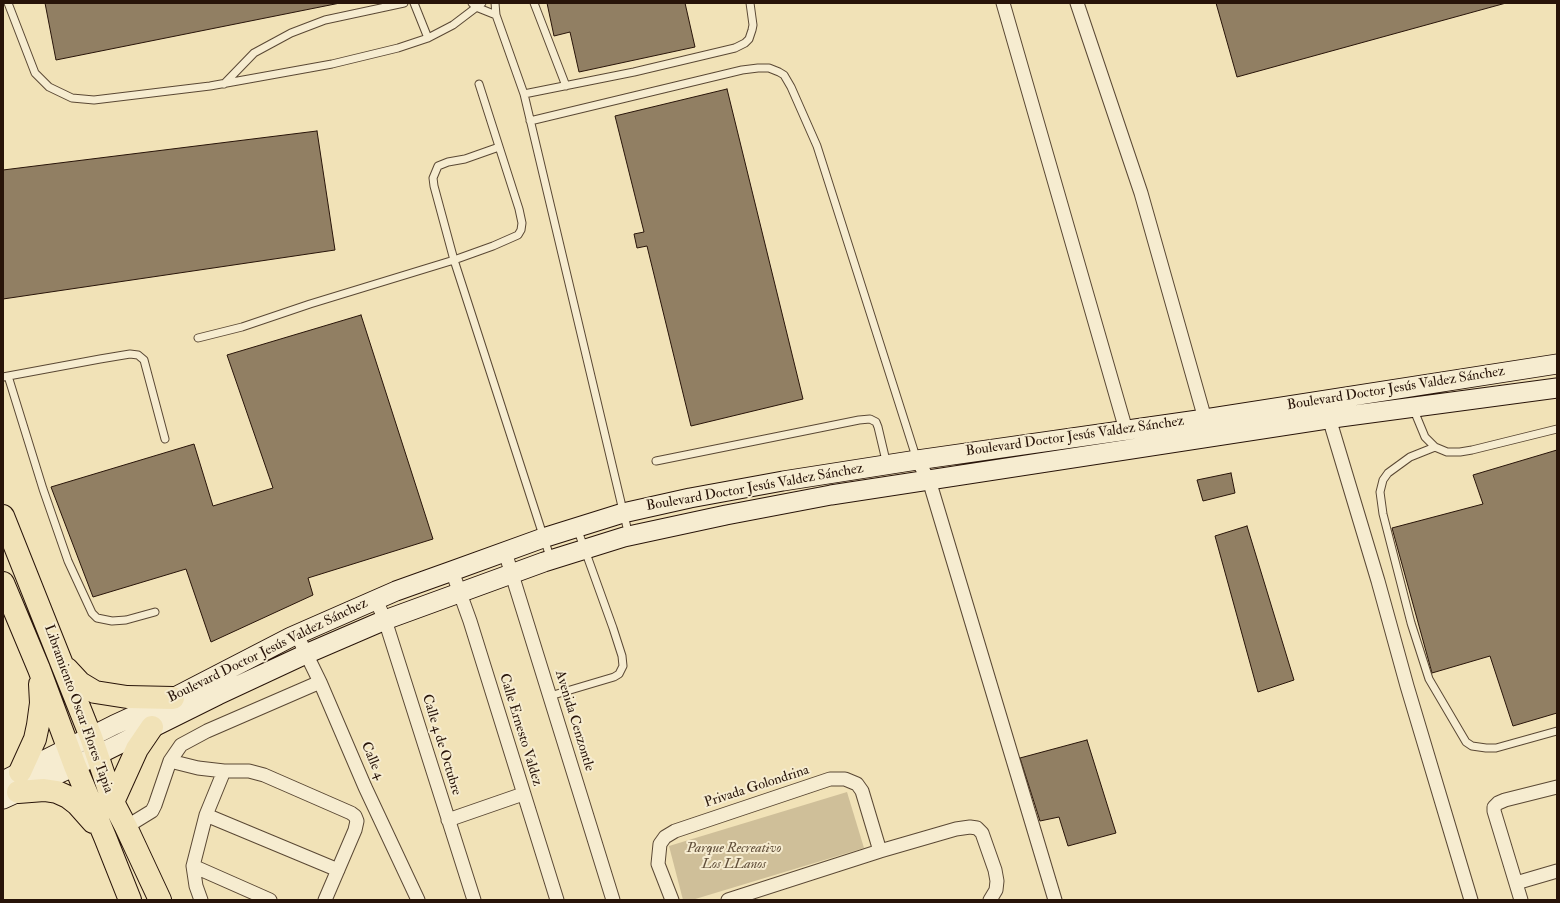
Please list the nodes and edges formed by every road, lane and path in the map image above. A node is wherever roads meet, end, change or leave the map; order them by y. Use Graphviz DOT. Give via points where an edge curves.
graph roads {
  1 [pos="8,3"];
  2 [pos="404,3"];
  3 [pos="414,3"];
  4 [pos="495,3"];
  5 [pos="534,3"];
  6 [pos="750,3"];
  7 [pos="1003,3"];
  8 [pos="1077,3"];
  9 [pos="476,4"];
  10 [pos="496,15"];
  11 [pos="428,38"];
  12 [pos="224,84"];
  13 [pos="480,84"];
  14 [pos="566,86"];
  15 [pos="524,94"];
  16 [pos="530,121"];
  17 [pos="499,147"];
  18 [pos="454,260"];
  19 [pos="198,338"];
  20 [pos="1557,364"];
  21 [pos="5,377"];
  22 [pos="1557,388"];
  23 [pos="1412,406"];
  24 [pos="1329,418"];
  25 [pos="1206,419"];
  26 [pos="1557,429"];
  27 [pos="1126,430"];
  28 [pos="165,439"];
  29 [pos="1435,447"];
  30 [pos="917,460"];
  31 [pos="656,461"];
  32 [pos="887,465"];
  33 [pos="929,480"];
  34 [pos="623,513"];
  35 [pos="3,516"];
  36 [pos="577,528"];
  37 [pos="629,536"];
  38 [pos="543,538"];
  39 [pos="584,550"];
  40 [pos="505,552"];
  41 [pos="551,560"];
  42 [pos="452,570"];
  43 [pos="513,574"];
  44 [pos="3,582"];
  45 [pos="460,593"];
  46 [pos="376,600"];
  47 [pos="155,612"];
  48 [pos="385,620"];
  49 [pos="297,635"];
  50 [pos="306,654"];
  51 [pos="63,665"];
  52 [pos="39,669"];
  53 [pos="320,682"];
  54 [pos="550,696"];
  55 [pos="173,698"];
  56 [pos="152,728"];
  57 [pos="1557,731"];
  58 [pos="94,746"];
  59 [pos="72,757"];
  60 [pos="170,761"];
  61 [pos="224,771"];
  62 [pos="11,786"];
  63 [pos="1557,787"];
  64 [pos="523,794"];
  65 [pos="113,802"];
  66 [pos="206,815"];
  67 [pos="448,820"];
  68 [pos="126,827"];
  69 [pos="105,837"];
  70 [pos="880,851"];
  71 [pos="193,866"];
  72 [pos="338,870"];
  73 [pos="1557,871"];
  74 [pos="1516,883"];
  75 [pos="130,900"];
  76 [pos="160,900"];
  77 [pos="201,900"];
  78 [pos="270,900"];
  79 [pos="325,900"];
  80 [pos="418,900"];
  81 [pos="474,900"];
  82 [pos="557,900"];
  83 [pos="613,900"];
  84 [pos="672,900"];
  85 [pos="728,900"];
  86 [pos="990,900"];
  87 [pos="1055,900"];
  88 [pos="1471,900"];
  89 [pos="1521,900"];
  1 -- 12 [label="lane" via="35,73 49,87 72,98 94,100"];
  2 -- 12 [label="lane" via="325,20 291,33 254,53"];
  3 -- 11 [label="lane"];
  4 -- 10 [label="lane"];
  5 -- 14 [label="lane"];
  6 -- 14 [label="lane" via="753,25 749,39 735,48"];
  7 -- 27 [label="street"];
  8 -- 25 [label="street" via="1141,193"];
  9 -- 10 [label="lane"];
  9 -- 11 [label="lane" via="453,25"];
  10 -- 15 [label="lane"];
  11 -- 12 [label="lane" via="332,64"];
  13 -- 17 [label="lane"];
  14 -- 15 [label="lane"];
  15 -- 16 [label="lane"];
  16 -- 30 [label="lane" via="742,70 769,68 784,75 817,146"];
  16 -- 34 [label="lane"];
  17 -- 18 [label="lane" via="522,223 521,230 518,235"];
  17 -- 18 [label="lane" via="443,164 435,171 434,186"];
  18 -- 19 [label="lane" via="242,327"];
  18 -- 38 [label="lane"];
  20 -- 25 [label="main road, Boulevard Doctor Jesús Valdez Sánchez"];
  21 -- 28 [label="lane" via="130,354 138,355 144,360"];
  21 -- 47 [label="lane" via="68,561 92,613 97,618 112,621"];
  22 -- 23 [label="main road, Boulevard Doctor Jesús Valdez Sánchez"];
  23 -- 24 [label="main road, Boulevard Doctor Jesús Valdez Sánchez"];
  23 -- 29 [label="lane" via="1425,437"];
  24 -- 33 [label="main road, Boulevard Doctor Jesús Valdez Sánchez"];
  24 -- 88 [label="street"];
  25 -- 27 [label="main road, Boulevard Doctor Jesús Valdez Sánchez"];
  26 -- 29 [label="lane" via="1460,452 1447,452"];
  27 -- 30 [label="main road, Boulevard Doctor Jesús Valdez Sánchez"];
  29 -- 57 [label="lane" via="1406,460 1388,473 1380,492 1383,514 1411,623 1429,679 1466,742 1472,746 1496,748"];
  30 -- 32 [label="main road, Boulevard Doctor Jesús Valdez Sánchez"];
  30 -- 33 [label="street"];
  31 -- 32 [label="lane" via="870,419 876,422 878,427"];
  32 -- 34 [label="main road, Boulevard Doctor Jesús Valdez Sánchez" via="745,487"];
  33 -- 37 [label="main road, Boulevard Doctor Jesús Valdez Sánchez" via="786,503"];
  33 -- 87 [label="street"];
  34 -- 36 [label="main road, Boulevard Doctor Jesús Valdez Sánchez"];
  34 -- 37 [label="lane"];
  35 -- 51 [label="highway, Libramiento Oscar Flores Tapia"];
  36 -- 38 [label="main road, Boulevard Doctor Jesús Valdez Sánchez"];
  36 -- 39 [label="lane"];
  37 -- 39 [label="main road, Boulevard Doctor Jesús Valdez Sánchez"];
  38 -- 40 [label="main road, Boulevard Doctor Jesús Valdez Sánchez"];
  38 -- 41 [label="lane"];
  39 -- 41 [label="main road, Boulevard Doctor Jesús Valdez Sánchez"];
  39 -- 54 [label="lane" via="613,628 623,666 614,677"];
  40 -- 42 [label="main road, Boulevard Doctor Jesús Valdez Sánchez"];
  40 -- 43 [label="street, Avenida Cenzontle"];
  41 -- 43 [label="main road, Boulevard Doctor Jesús Valdez Sánchez"];
  42 -- 45 [label="street, Calle Ernesto Valdez"];
  42 -- 46 [label="main road, Boulevard Doctor Jesús Valdez Sánchez"];
  43 -- 45 [label="main road, Boulevard Doctor Jesús Valdez Sánchez"];
  43 -- 54 [label="street, Avenida Cenzontle"];
  44 -- 52 [label="highway, Libramiento Oscar Flores Tapia"];
  45 -- 48 [label="main road, Boulevard Doctor Jesús Valdez Sánchez"];
  45 -- 64 [label="street, Calle Ernesto Valdez"];
  46 -- 48 [label="street, Calle 4 de Octubre"];
  46 -- 49 [label="main road, Boulevard Doctor Jesús Valdez Sánchez"];
  48 -- 50 [label="main road, Boulevard Doctor Jesús Valdez Sánchez"];
  48 -- 67 [label="street, Calle 4 de Octubre"];
  49 -- 50 [label="street, Calle 4"];
  49 -- 55 [label="main road, Boulevard Doctor Jesús Valdez Sánchez"];
  50 -- 53 [label="street, Calle 4"];
  50 -- 56 [label="main road, Boulevard Doctor Jesús Valdez Sánchez"];
  51 -- 55 [label="highway" via="80,683 95,692 127,697"];
  51 -- 58 [label="highway, Libramiento Oscar Flores Tapia"];
  52 -- 59 [label="highway, Libramiento Oscar Flores Tapia"];
  52 -- 62 [label="highway" via="41,703 35,739"];
  53 -- 60 [label="street" via="189,740 181,745"];
  53 -- 80 [label="street, Calle 4" via="365,787"];
  54 -- 83 [label="street, Avenida Cenzontle"];
  55 -- 58 [label="main road, Boulevard Doctor Jesús Valdez Sánchez"];
  56 -- 58 [label="main road, Boulevard Doctor Jesús Valdez Sánchez"];
  56 -- 65 [label="highway" via="137,749"];
  58 -- 59 [label="main road, Boulevard Doctor Jesús Valdez Sánchez"];
  58 -- 65 [label="highway, Libramiento Oscar Flores Tapia"];
  59 -- 62 [label="main road, Boulevard Doctor Jesús Valdez Sánchez"];
  59 -- 69 [label="highway, Libramiento Oscar Flores Tapia"];
  60 -- 61 [label="street"];
  60 -- 68 [label="street" via="155,805 147,814"];
  61 -- 66 [label="street"];
  61 -- 72 [label="street" via="249,771 264,775 355,816 357,825"];
  62 -- 69 [label="highway" via="56,792 68,797"];
  63 -- 74 [label="street" via="1498,803 1494,807"];
  64 -- 67 [label="street"];
  64 -- 82 [label="street, Calle Ernesto Valdez"];
  65 -- 68 [label="highway, Libramiento Oscar Flores Tapia"];
  66 -- 71 [label="street"];
  66 -- 72 [label="street"];
  67 -- 81 [label="street, Calle 4 de Octubre"];
  68 -- 76 [label="highway, Libramiento Oscar Flores Tapia"];
  69 -- 75 [label="highway, Libramiento Oscar Flores Tapia"];
  70 -- 84 [label="street, Privada Golondrina" via="862,791 857,784 845,779 830,779 675,831 665,837 659,849 658,864"];
  70 -- 85 [label="street"];
  70 -- 86 [label="street" via="956,829 977,828 985,840 997,881 996,890"];
  71 -- 77 [label="street"];
  71 -- 78 [label="street"];
  72 -- 79 [label="street"];
  73 -- 74 [label="street"];
  74 -- 89 [label="street"];
}
